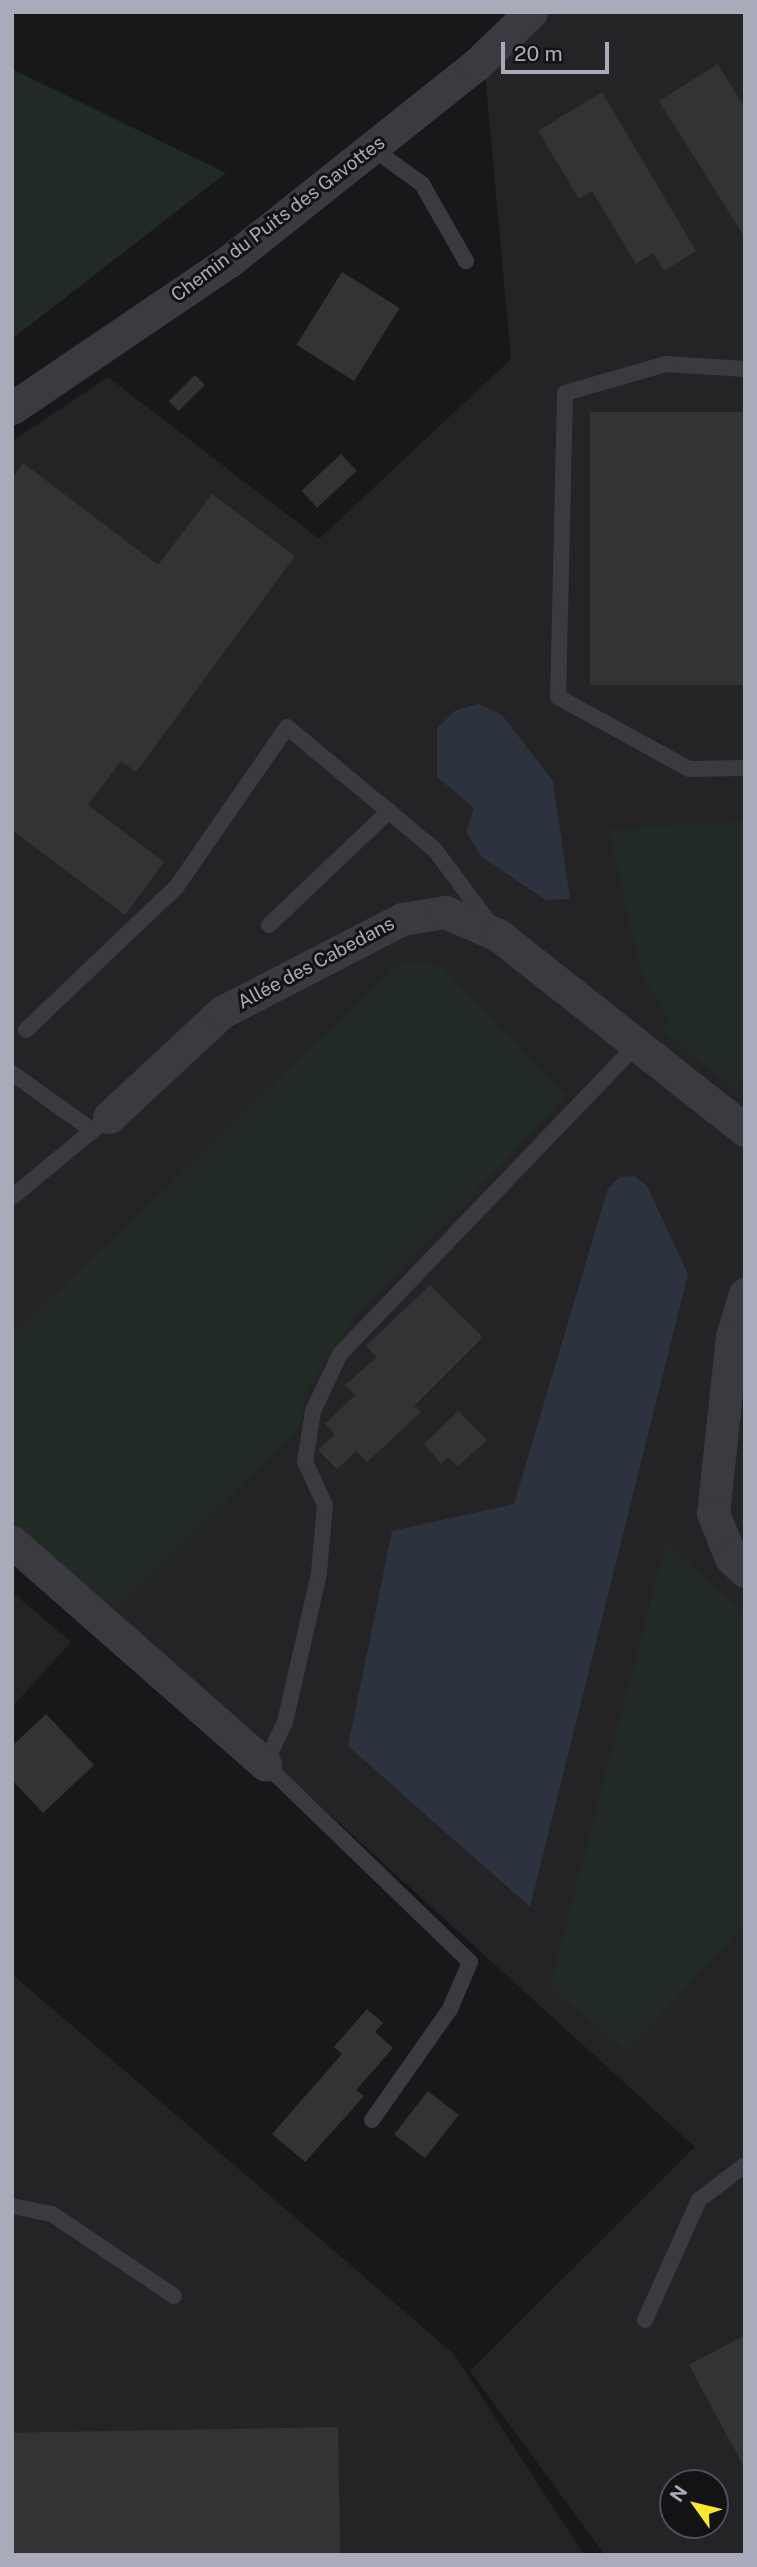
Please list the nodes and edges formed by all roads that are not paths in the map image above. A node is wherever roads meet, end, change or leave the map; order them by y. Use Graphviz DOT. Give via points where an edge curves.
graph roads {
  1 [pos="531,12"];
  2 [pos="372,148"];
  3 [pos="466,261"];
  4 [pos="745,369"];
  5 [pos="12,408"];
  6 [pos="745,768"];
  7 [pos="388,811"];
  8 [pos="270,925"];
  9 [pos="498,935"];
  10 [pos="26,1030"];
  11 [pos="636,1044"];
  12 [pos="12,1073"];
  13 [pos="100,1123"];
  14 [pos="745,1130"];
  15 [pos="12,1197"];
  16 [pos="745,1294"];
  17 [pos="735,1390"];
  18 [pos="12,1542"];
  19 [pos="745,1572"];
  20 [pos="265,1764"];
  21 [pos="372,2120"];
  22 [pos="745,2165"];
  23 [pos="12,2206"];
  24 [pos="174,2296"];
  25 [pos="645,2320"];
  1 -- 2 [label="street, Chemin du Puits des Gavottes" via="477,65"];
  2 -- 3 [label="lane" via="422,184"];
  2 -- 5 [label="street, Chemin du Puits des Gavottes" via="228,262"];
  4 -- 6 [label="lane" via="666,364 565,393 558,698 690,769"];
  7 -- 8 [label="lane"];
  7 -- 9 [label="lane" via="435,850"];
  7 -- 10 [label="lane" via="287,727 177,886"];
  9 -- 11 [label="street, Allée des Cabedans"];
  9 -- 13 [label="street, Allée des Cabedans" via="445,912 402,919 222,1012"];
  11 -- 14 [label="street, Allée des Cabedans"];
  11 -- 20 [label="lane" via="340,1354 313,1411 305,1462 325,1504 319,1573 285,1722"];
  12 -- 13 [label="lane"];
  13 -- 15 [label="lane"];
  16 -- 17 [label="street"];
  17 -- 19 [label="street" via="713,1513 731,1558"];
  18 -- 20 [label="street"];
  20 -- 21 [label="lane" via="470,1962 450,2009"];
  22 -- 25 [label="lane" via="699,2200"];
  23 -- 24 [label="lane" via="52,2214"];
}
